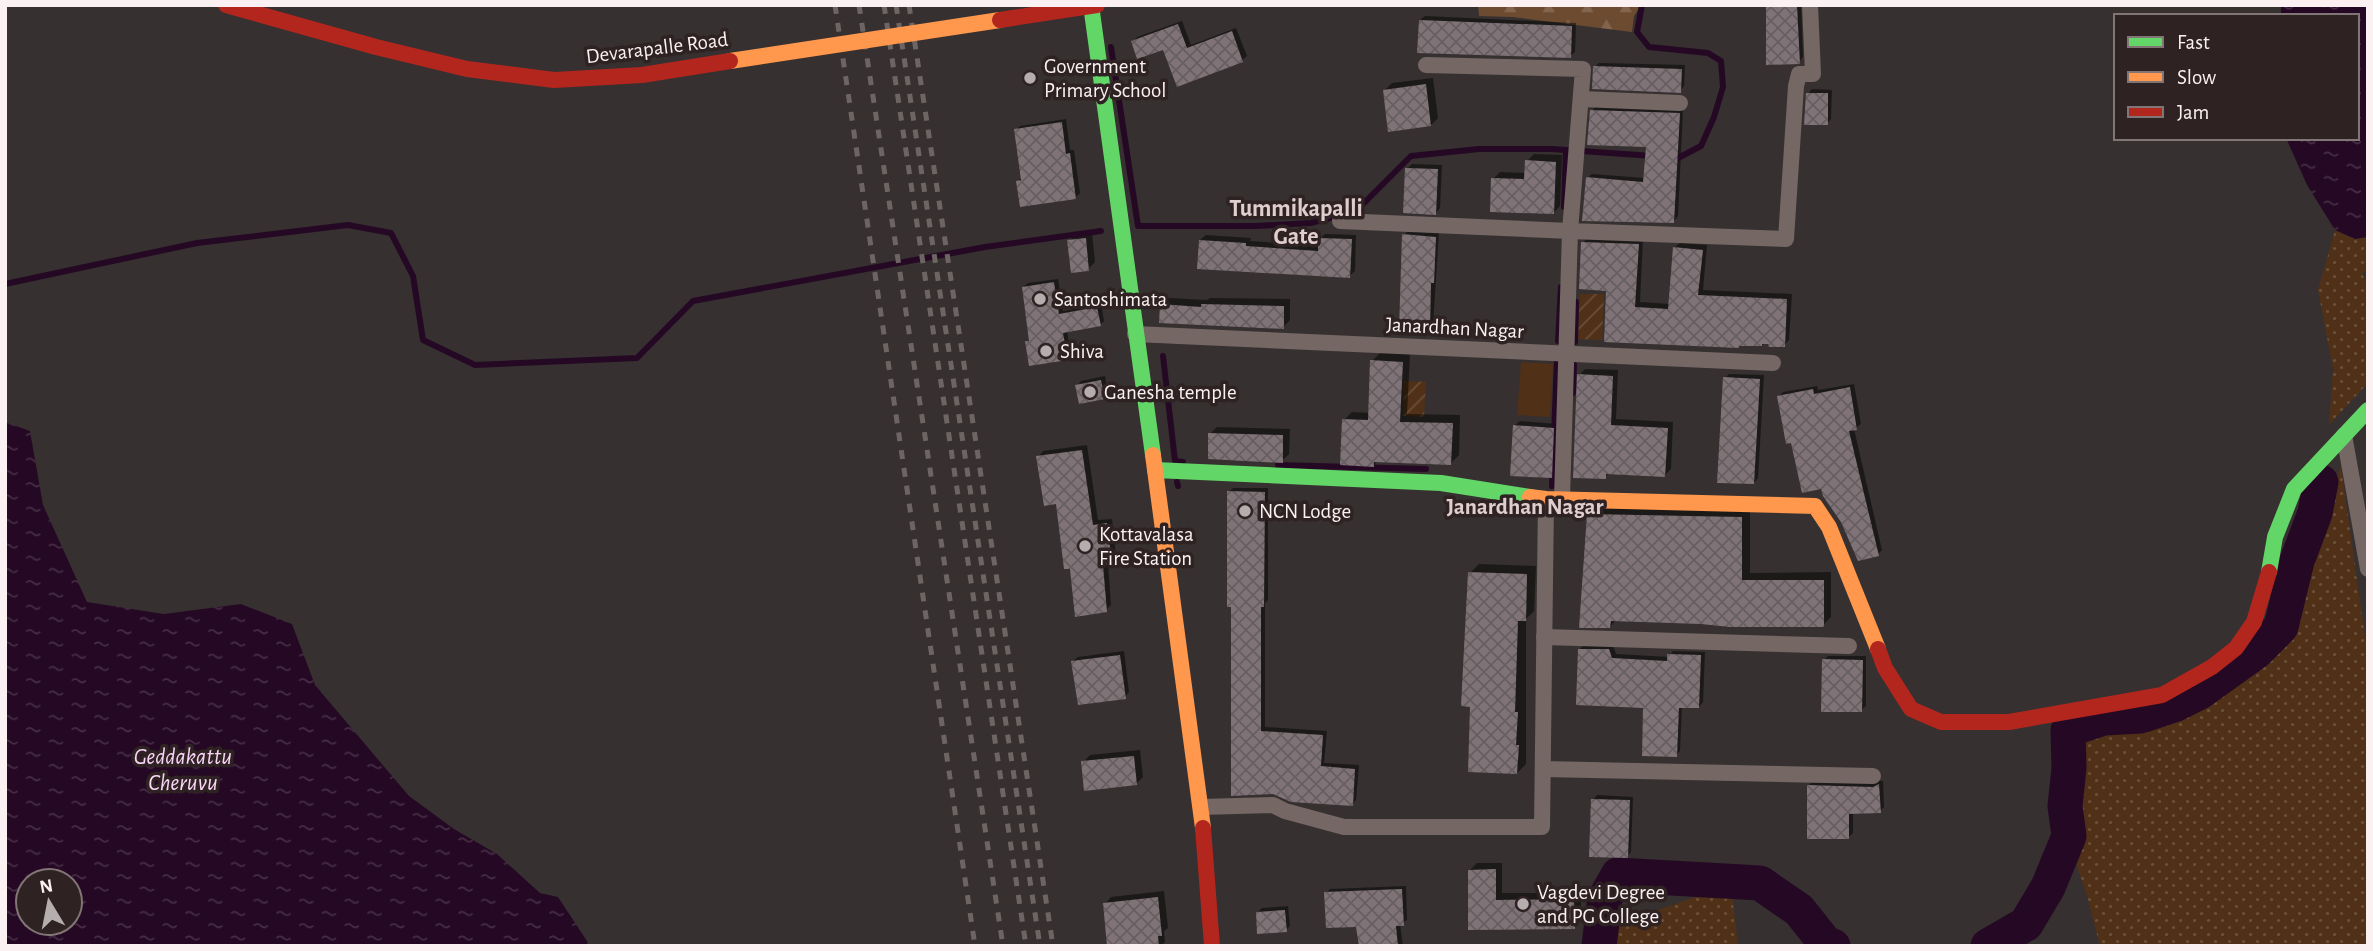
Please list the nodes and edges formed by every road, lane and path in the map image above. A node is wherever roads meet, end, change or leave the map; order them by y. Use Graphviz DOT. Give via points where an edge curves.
graph roads {
  1 [pos="226,5"];
  2 [pos="1091,5"];
  3 [pos="1097,5"];
  4 [pos="1810,5"];
  5 [pos="1426,65"];
  6 [pos="1581,99"];
  7 [pos="1679,103"];
  8 [pos="1340,221"];
  9 [pos="1570,231"];
  10 [pos="1135,334"];
  11 [pos="1566,354"];
  12 [pos="1773,363"];
  13 [pos="2368,411"];
  14 [pos="2344,435"];
  15 [pos="1155,470"];
  16 [pos="1554,499"];
  17 [pos="2368,569"];
  18 [pos="1544,637"];
  19 [pos="1849,646"];
  20 [pos="1542,769"];
  21 [pos="1873,776"];
  22 [pos="1201,807"];
  23 [pos="1212,946"];
  1 -- 3 [label="main road, Devarapalle Road, bridge" via="467,69 554,80 642,75"];
  2 -- 10 [label="main road"];
  4 -- 9 [label="street" via="1813,74 1799,74 1796,86 1786,239"];
  5 -- 6 [label="street" via="1583,69"];
  6 -- 7 [label="street"];
  6 -- 9 [label="street"];
  8 -- 9 [label="street"];
  9 -- 11 [label="street"];
  10 -- 11 [label="street, Janardhan Nagar"];
  10 -- 15 [label="main road"];
  11 -- 12 [label="street, Janardhan Nagar"];
  11 -- 16 [label="street"];
  13 -- 14 [label="main road"];
  14 -- 16 [label="main road" via="2294,489 2275,537 2254,622 2236,648 2162,695 2009,722 1941,722 1911,709 1885,668 1829,527 1815,506"];
  14 -- 17 [label="street"];
  15 -- 16 [label="main road" via="1441,483"];
  15 -- 22 [label="main road"];
  16 -- 18 [label="street"];
  18 -- 19 [label="street"];
  18 -- 20 [label="street"];
  20 -- 21 [label="street"];
  20 -- 22 [label="street" via="1542,827 1344,827 1273,805"];
  22 -- 23 [label="main road"];
}
